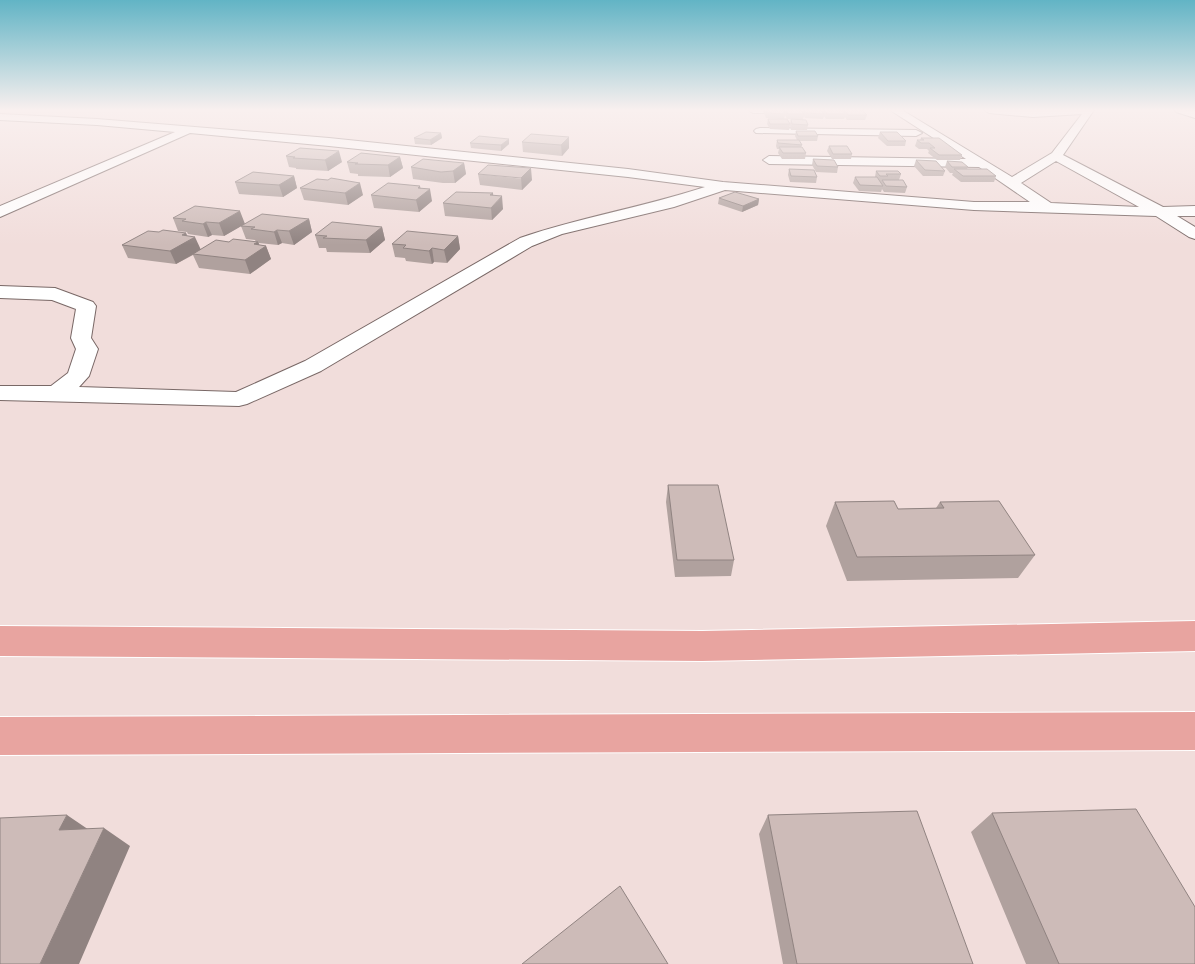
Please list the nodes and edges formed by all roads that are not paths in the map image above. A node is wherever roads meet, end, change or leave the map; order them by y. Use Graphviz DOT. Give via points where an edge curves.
graph roads {
  1 [pos="132,155"];
  2 [pos="455,155"];
  3 [pos="767,155"];
  4 [pos="968,155"];
  5 [pos="1056,156"];
  6 [pos="769,160"];
  7 [pos="981,163"];
  8 [pos="1012,183"];
  9 [pos="724,186"];
  10 [pos="777,190"];
  11 [pos="32,197"];
  12 [pos="0,198"];
  13 [pos="1047,207"];
  14 [pos="1195,211"];
  15 [pos="0,212"];
  16 [pos="1160,212"];
  17 [pos="1195,234"];
  18 [pos="0,292"];
  19 [pos="0,393"];
  20 [pos="57,393"];
  21 [pos="1195,636"];
  22 [pos="0,641"];
  23 [pos="1195,732"];
  24 [pos="0,736"];
  1 -- 11 [label="street"];
  2 -- 9 [label="street"];
  3 -- 6 [label="street"];
  4 -- 7 [label="street"];
  5 -- 8 [label="street"];
  5 -- 16 [label="street"];
  6 -- 7 [label="street"];
  6 -- 10 [label="street"];
  7 -- 8 [label="street"];
  8 -- 13 [label="street"];
  9 -- 10 [label="street"];
  9 -- 20 [label="street" via="526,242 313,366 239,399"];
  10 -- 13 [label="street" via="974,206"];
  11 -- 12 [label="street"];
  11 -- 15 [label="street"];
  13 -- 16 [label="street"];
  14 -- 16 [label="street"];
  16 -- 17 [label="street"];
  18 -- 20 [label="street" via="56,294 86,306 80,338 87,349 78,376"];
  19 -- 20 [label="street"];
  21 -- 22 [label="main road" via="702,646"];
  23 -- 24 [label="main road"];
}
